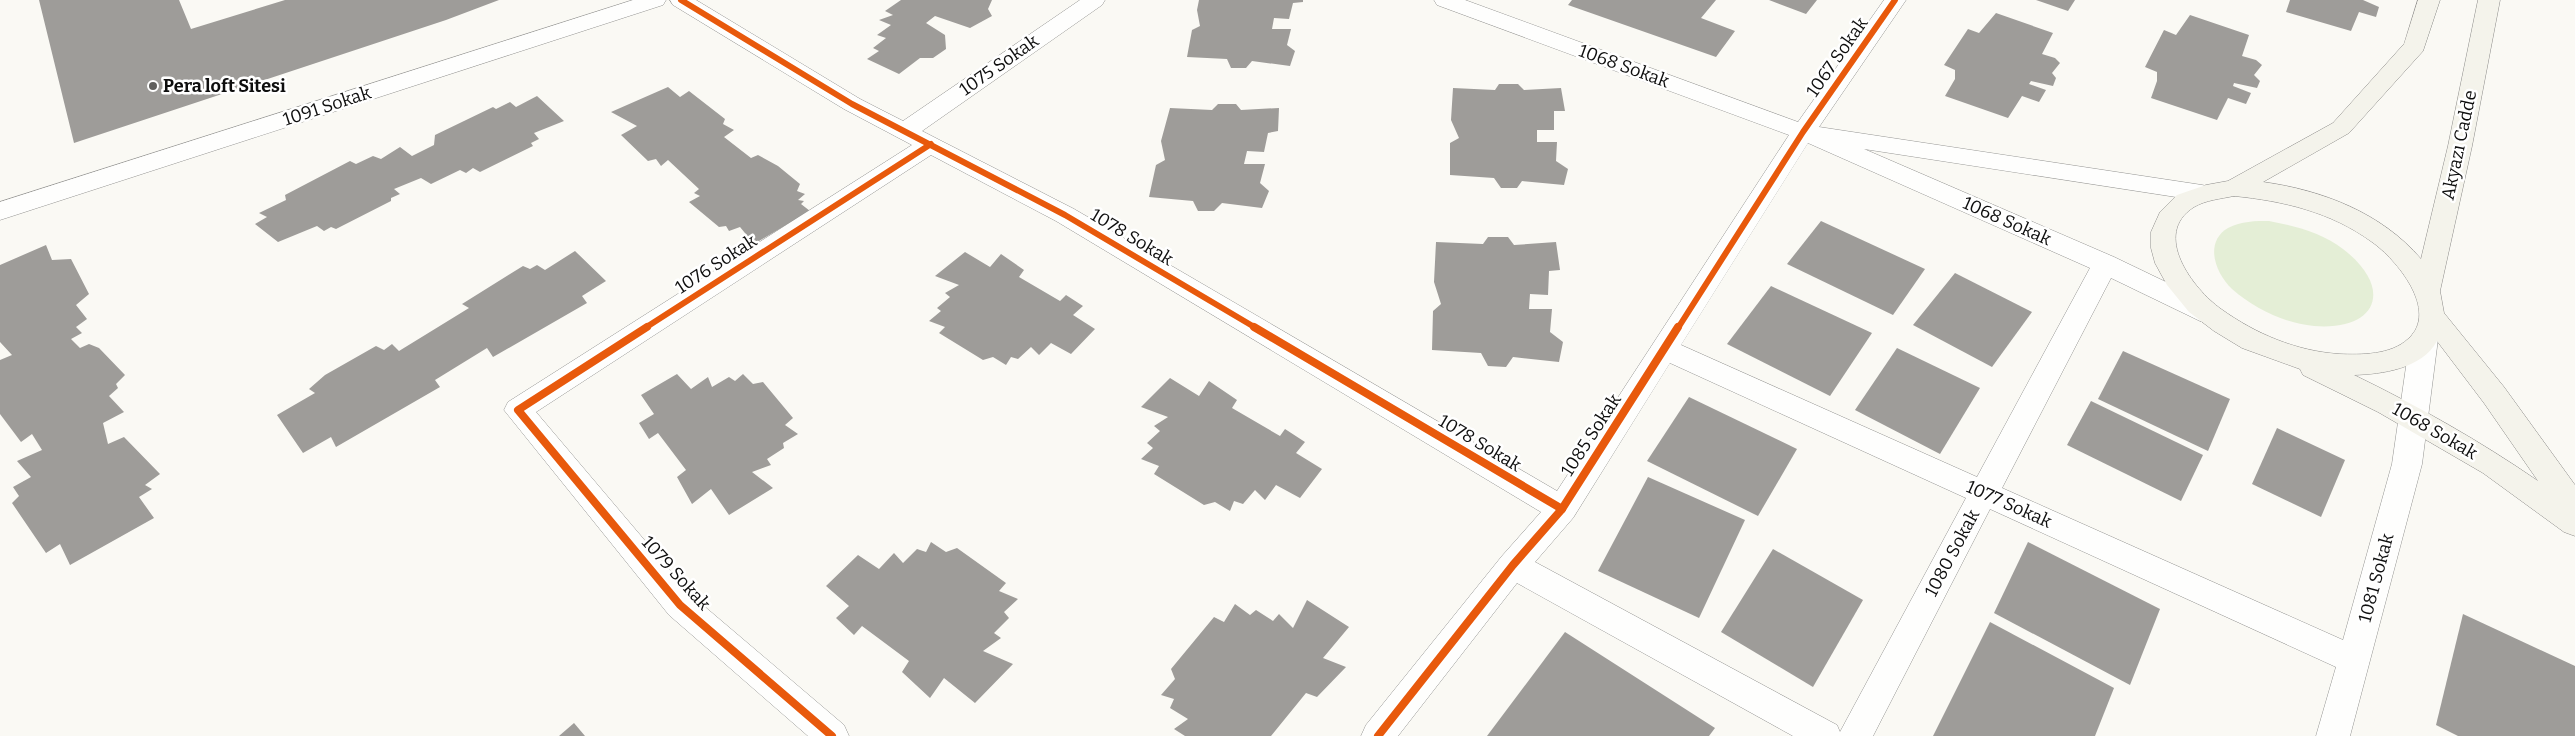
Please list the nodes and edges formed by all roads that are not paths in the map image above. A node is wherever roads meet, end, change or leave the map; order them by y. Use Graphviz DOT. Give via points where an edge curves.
graph roads {
  1 [pos="655,0"];
  2 [pos="682,0"];
  3 [pos="1094,0"];
  4 [pos="1445,0"];
  5 [pos="1895,0"];
  6 [pos="2429,0"];
  7 [pos="2489,0"];
  8 [pos="905,131"];
  9 [pos="1804,132"];
  10 [pos="931,144"];
  11 [pos="2234,188"];
  12 [pos="2202,193"];
  13 [pos="0,212"];
  14 [pos="2105,264"];
  15 [pos="2209,314"];
  16 [pos="2428,315"];
  17 [pos="1665,349"];
  18 [pos="2287,355"];
  19 [pos="518,410"];
  20 [pos="2413,418"];
  21 [pos="1984,492"];
  22 [pos="2575,506"];
  23 [pos="1562,509"];
  24 [pos="2575,522"];
  25 [pos="1513,565"];
  26 [pos="2354,660"];
  27 [pos="832,736"];
  28 [pos="1378,736"];
  29 [pos="1825,736"];
  30 [pos="1855,736"];
  31 [pos="2333,736"];
  1 -- 13 [label="street, 1091 Sokak"];
  2 -- 8 [label="street, 1078 Sokak" via="852,104"];
  3 -- 8 [label="street, 1075 Sokak"];
  4 -- 9 [label="street, 1068 Sokak"];
  5 -- 9 [label="street, 1067 Sokak"];
  6 -- 11 [label="main road" via="2415,46 2341,128"];
  7 -- 16 [label="main road, Akyazı Cadde"];
  8 -- 10 [label="street, 1078 Sokak"];
  9 -- 12 [label="street, 1068 Sokak"];
  9 -- 14 [label="street, 1068 Sokak"];
  9 -- 17 [label="street, 1085 Sokak"];
  10 -- 19 [label="street, 1076 Sokak"];
  10 -- 23 [label="street, 1078 Sokak" via="1065,215"];
  11 -- 12 [label="main road"];
  11 -- 16 [label="main road" via="2271,190 2310,199 2348,215 2382,237 2410,263"];
  12 -- 15 [label="main road" via="2181,204 2166,220 2162,241 2168,265 2183,289"];
  14 -- 15 [label="street, 1068 Sokak"];
  14 -- 21 [label="street, 1080 Sokak"];
  15 -- 18 [label="main road" via="2245,337"];
  16 -- 18 [label="main road" via="2403,356 2370,365 2330,364"];
  16 -- 20 [label="street, 1081 Sokak"];
  16 -- 22 [label="main road" via="2494,395"];
  17 -- 21 [label="street, 1077 Sokak"];
  17 -- 23 [label="street, 1085 Sokak"];
  18 -- 20 [label="main road, 1068 Sokak"];
  19 -- 27 [label="street, 1079 Sokak" via="680,605"];
  20 -- 24 [label="main road, 1068 Sokak" via="2493,464"];
  20 -- 26 [label="street, 1081 Sokak" via="2407,464"];
  21 -- 26 [label="street, 1077 Sokak"];
  21 -- 30 [label="street, 1080 Sokak"];
  23 -- 25 [label="street, 1085 Sokak"];
  25 -- 28 [label="street, 1085 Sokak"];
  25 -- 29 [label="street"];
  26 -- 31 [label="street, 1081 Sokak"];
}
